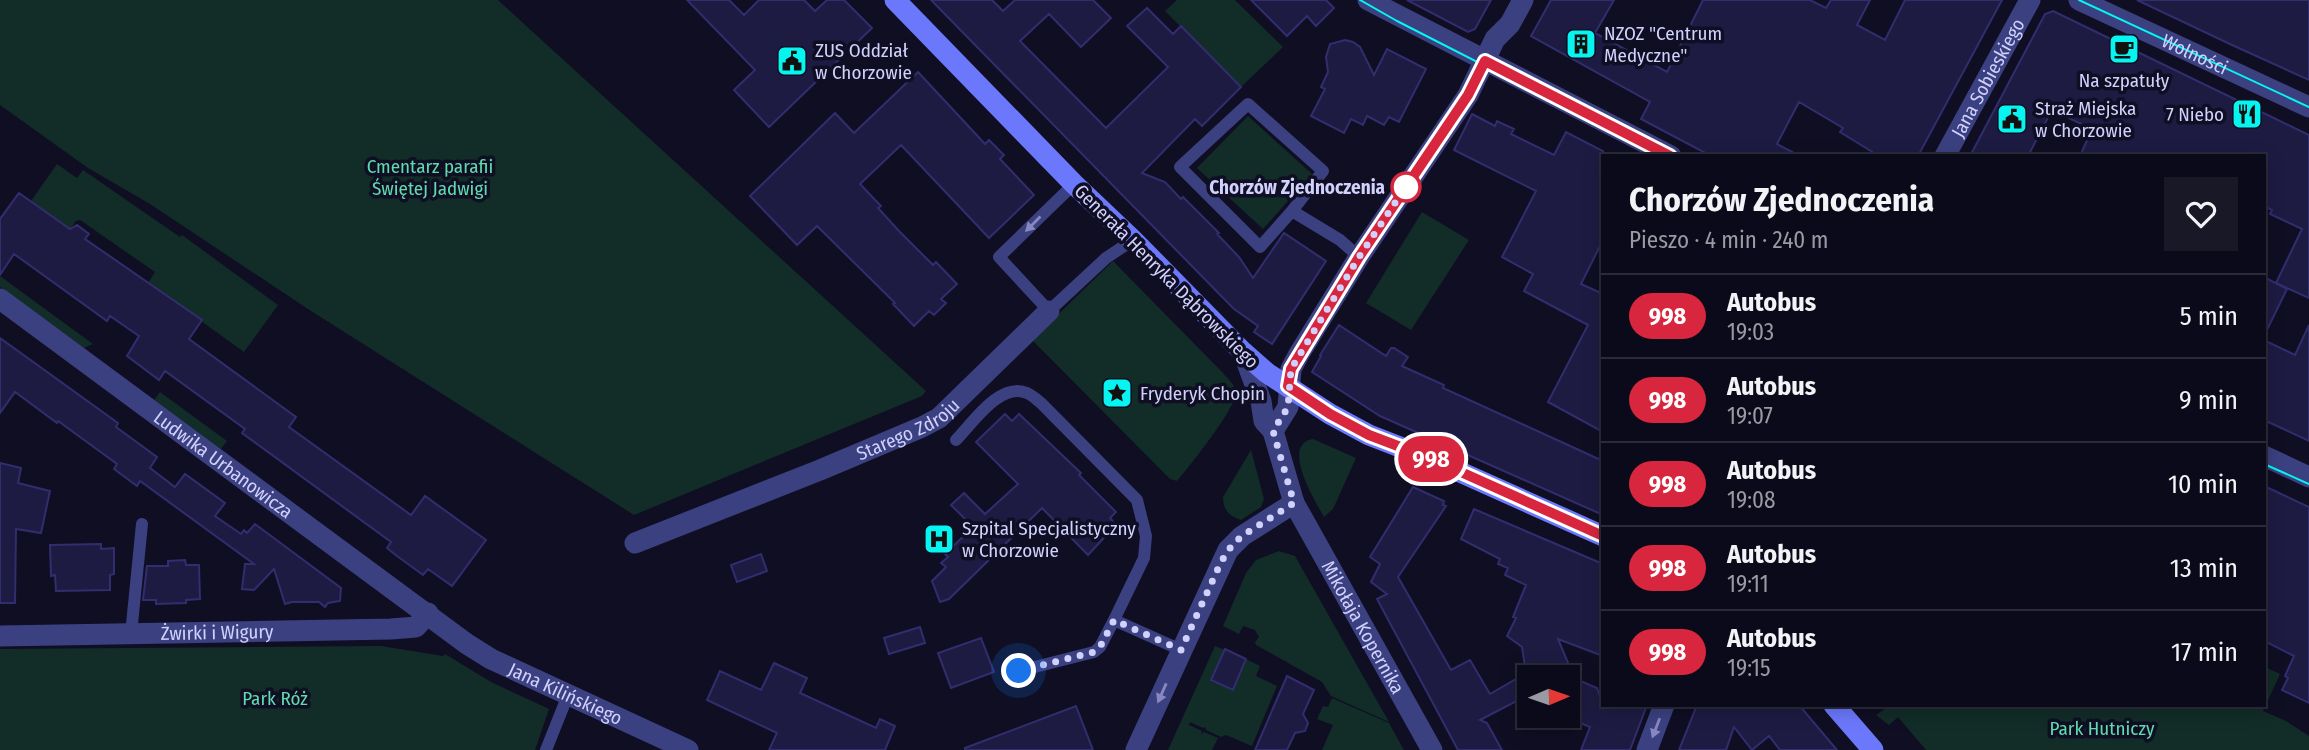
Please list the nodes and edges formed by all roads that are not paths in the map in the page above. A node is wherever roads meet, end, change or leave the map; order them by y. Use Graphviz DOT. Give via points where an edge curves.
graph roads {
  1 [pos="895,0"];
  2 [pos="1368,0"];
  3 [pos="1523,0"];
  4 [pos="2030,0"];
  5 [pos="2079,0"];
  6 [pos="1485,61"];
  7 [pos="2309,107"];
  8 [pos="1667,154"];
  9 [pos="1946,154"];
  10 [pos="1074,184"];
  11 [pos="1292,211"];
  12 [pos="1133,240"];
  13 [pos="1359,257"];
  14 [pos="0,299"];
  15 [pos="1049,312"];
  16 [pos="1243,352"];
  17 [pos="1288,386"];
  18 [pos="1273,431"];
  19 [pos="956,440"];
  20 [pos="2266,457"];
  21 [pos="2309,477"];
  22 [pos="1294,503"];
  23 [pos="142,523"];
  24 [pos="1601,535"];
  25 [pos="635,543"];
  26 [pos="428,613"];
  27 [pos="1114,620"];
  28 [pos="449,630"];
  29 [pos="131,634"];
  30 [pos="0,636"];
  31 [pos="1181,650"];
  32 [pos="1019,671"];
  33 [pos="568,695"];
  34 [pos="1663,707"];
  35 [pos="1836,707"];
  36 [pos="546,750"];
  37 [pos="688,750"];
  38 [pos="1136,750"];
  39 [pos="1432,750"];
  40 [pos="1647,750"];
  41 [pos="1873,750"];
  1 -- 10 [label="street, Generała Henryka Dąbrowskiego"];
  2 -- 6 [label="street"];
  3 -- 6 [label="street" via="1510,24 1495,38"];
  4 -- 9 [label="street, Jana Sobieskiego"];
  5 -- 7 [label="street, Wolności"];
  6 -- 8 [label="street"];
  6 -- 13 [label="street" via="1468,95"];
  10 -- 12 [label="street, Generała Henryka Dąbrowskiego"];
  10 -- 15 [label="lane, one-way" via="999,257"];
  11 -- 11 [label="lane" via="1261,247 1180,167 1248,104 1323,172"];
  11 -- 13 [label="lane"];
  12 -- 15 [label="lane, Starego Zdroju" via="1106,258"];
  12 -- 16 [label="street, Generała Henryka Dąbrowskiego"];
  13 -- 17 [label="street" via="1291,369"];
  14 -- 26 [label="street, Ludwika Urbanowicza"];
  15 -- 25 [label="street, Starego Zdroju" via="957,402 922,428"];
  16 -- 17 [label="street, Generała Henryka Dąbrowskiego"];
  16 -- 18 [label="street, Mikołaja Kopernika" via="1265,421"];
  17 -- 18 [label="street" via="1288,407"];
  17 -- 24 [label="street, Generała Henryka Dąbrowskiego" via="1369,435"];
  18 -- 22 [label="street, Mikołaja Kopernika"];
  19 -- 27 [label="lane" via="1004,393 1027,393 1137,500 1146,536 1144,558"];
  20 -- 21 [label="street"];
  22 -- 31 [label="street" via="1232,545"];
  22 -- 39 [label="street, Mikołaja Kopernika"];
  23 -- 29 [label="lane"];
  26 -- 28 [label="street, Ludwika Urbanowicza"];
  26 -- 29 [label="street, Żwirki i Wigury" via="416,628"];
  27 -- 31 [label="lane"];
  27 -- 32 [label="lane" via="1094,652"];
  28 -- 33 [label="street, Jana Kilińskiego" via="491,659"];
  29 -- 30 [label="street, Żwirki i Wigury"];
  31 -- 38 [label="street, one-way"];
  33 -- 36 [label="lane"];
  33 -- 37 [label="street, Jana Kilińskiego"];
  34 -- 40 [label="street, one-way"];
  35 -- 41 [label="street"];
}
